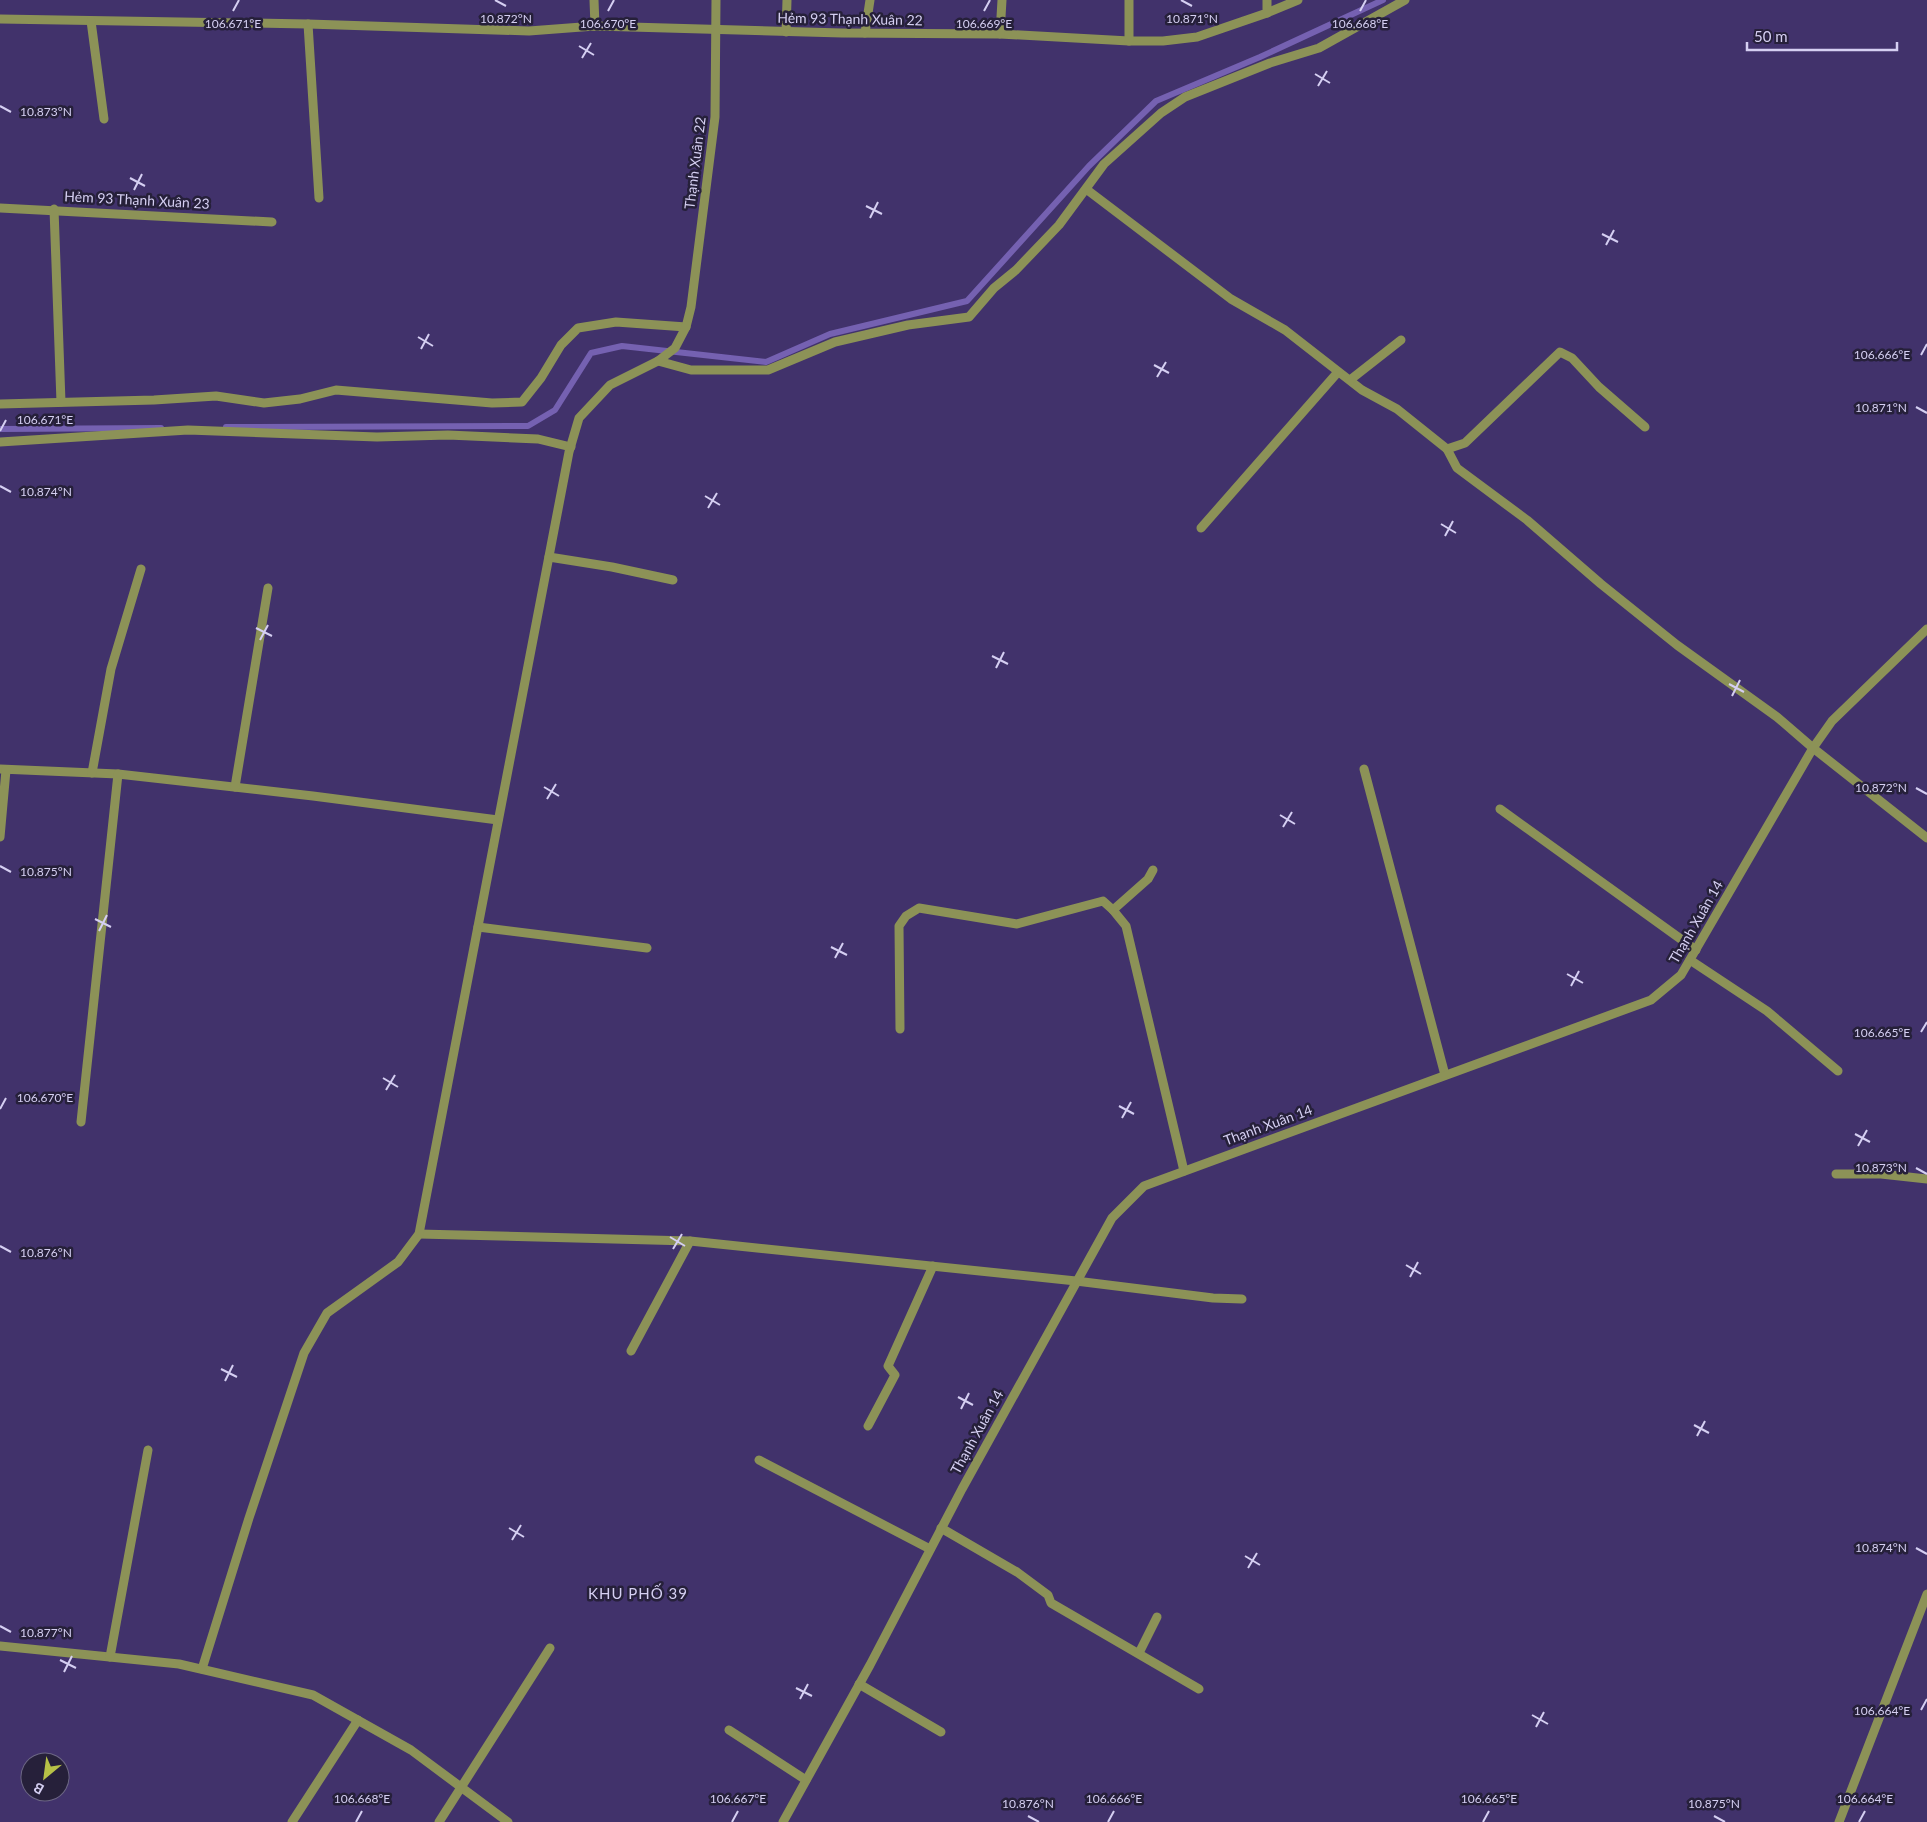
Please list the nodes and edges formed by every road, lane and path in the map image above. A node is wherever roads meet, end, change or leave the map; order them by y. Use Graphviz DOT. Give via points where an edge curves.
graph roads {
  1 [pos="594,0"];
  2 [pos="716,0"];
  3 [pos="787,0"];
  4 [pos="870,0"];
  5 [pos="1002,0"];
  6 [pos="1129,0"];
  7 [pos="1267,0"];
  8 [pos="1298,0"];
  9 [pos="1405,0"];
  10 [pos="1267,13"];
  11 [pos="0,19"];
  12 [pos="91,21"];
  13 [pos="308,24"];
  14 [pos="594,26"];
  15 [pos="716,30"];
  16 [pos="786,32"];
  17 [pos="865,33"];
  18 [pos="1000,34"];
  19 [pos="1129,41"];
  20 [pos="104,119"];
  21 [pos="1086,189"];
  22 [pos="319,198"];
  23 [pos="0,208"];
  24 [pos="54,209"];
  25 [pos="272,222"];
  26 [pos="686,327"];
  27 [pos="1401,340"];
  28 [pos="658,362"];
  29 [pos="1338,372"];
  30 [pos="1350,380"];
  31 [pos="61,402"];
  32 [pos="0,404"];
  33 [pos="1645,427"];
  34 [pos="0,442"];
  35 [pos="570,447"];
  36 [pos="1447,449"];
  37 [pos="1201,528"];
  38 [pos="549,557"];
  39 [pos="141,570"];
  40 [pos="673,580"];
  41 [pos="268,588"];
  42 [pos="1927,628"];
  43 [pos="1813,748"];
  44 [pos="1364,769"];
  45 [pos="3,770"];
  46 [pos="92,773"];
  47 [pos="118,774"];
  48 [pos="235,787"];
  49 [pos="1500,809"];
  50 [pos="498,820"];
  51 [pos="0,837"];
  52 [pos="1927,838"];
  53 [pos="1153,870"];
  54 [pos="1113,910"];
  55 [pos="478,927"];
  56 [pos="647,948"];
  57 [pos="1696,950"];
  58 [pos="1690,960"];
  59 [pos="900,1028"];
  60 [pos="1838,1071"];
  61 [pos="1445,1075"];
  62 [pos="81,1122"];
  63 [pos="1184,1171"];
  64 [pos="1836,1174"];
  65 [pos="1927,1179"];
  66 [pos="419,1234"];
  67 [pos="690,1241"];
  68 [pos="934,1266"];
  69 [pos="1076,1281"];
  70 [pos="1242,1299"];
  71 [pos="631,1351"];
  72 [pos="868,1426"];
  73 [pos="148,1450"];
  74 [pos="759,1460"];
  75 [pos="942,1528"];
  76 [pos="930,1549"];
  77 [pos="1927,1594"];
  78 [pos="1157,1617"];
  79 [pos="0,1646"];
  80 [pos="550,1648"];
  81 [pos="1139,1653"];
  82 [pos="110,1657"];
  83 [pos="202,1669"];
  84 [pos="859,1684"];
  85 [pos="1199,1689"];
  86 [pos="358,1720"];
  87 [pos="729,1730"];
  88 [pos="941,1732"];
  89 [pos="806,1780"];
  90 [pos="462,1788"];
  91 [pos="292,1822"];
  92 [pos="439,1822"];
  93 [pos="508,1822"];
  94 [pos="783,1822"];
  95 [pos="1839,1822"];
  1 -- 14 [label="street"];
  2 -- 15 [label="street, Thạnh Xuân 22"];
  3 -- 16 [label="street"];
  4 -- 17 [label="street"];
  5 -- 18 [label="street"];
  6 -- 19 [label="street"];
  7 -- 10 [label="street"];
  8 -- 10 [label="street, Hẻm 93 Thạnh Xuân 22"];
  9 -- 21 [label="street" via="1318,48 1270,63 1185,97 1161,113 1104,164"];
  10 -- 19 [label="street, Hẻm 93 Thạnh Xuân 22" via="1197,38"];
  11 -- 12 [label="street, Hẻm 93 Thạnh Xuân 22"];
  12 -- 13 [label="street, Hẻm 93 Thạnh Xuân 22"];
  12 -- 20 [label="street"];
  13 -- 14 [label="street, Hẻm 93 Thạnh Xuân 22" via="529,31"];
  13 -- 22 [label="street"];
  14 -- 15 [label="street, Hẻm 93 Thạnh Xuân 22"];
  15 -- 16 [label="street, Hẻm 93 Thạnh Xuân 22"];
  15 -- 26 [label="street, Thạnh Xuân 22" via="715,117"];
  16 -- 17 [label="street, Hẻm 93 Thạnh Xuân 22"];
  17 -- 18 [label="street, Hẻm 93 Thạnh Xuân 22"];
  18 -- 19 [label="street, Hẻm 93 Thạnh Xuân 22"];
  21 -- 28 [label="street" via="1059,225 969,317 835,342 768,370 691,370"];
  21 -- 29 [label="street" via="1230,299 1285,330"];
  23 -- 24 [label="street, Hẻm 93 Thạnh Xuân 23"];
  24 -- 25 [label="street, Hẻm 93 Thạnh Xuân 23"];
  24 -- 31 [label="street"];
  26 -- 28 [label="street, Thạnh Xuân 22" via="675,348"];
  26 -- 31 [label="street" via="616,322 578,328 561,345 522,402 492,403 336,390 264,403 216,396"];
  27 -- 30 [label="street"];
  28 -- 35 [label="street, Thạnh Xuân 22" via="610,385 579,418"];
  29 -- 30 [label="street"];
  29 -- 37 [label="street"];
  30 -- 36 [label="street" via="1397,409"];
  31 -- 32 [label="street"];
  33 -- 36 [label="street" via="1572,358 1560,352 1465,443"];
  34 -- 35 [label="street" via="188,430 377,437 493,436 538,439"];
  35 -- 38 [label="street, Thạnh Xuân 22"];
  36 -- 43 [label="street" via="1457,468 1527,520 1670,639 1777,717"];
  38 -- 40 [label="street"];
  38 -- 50 [label="street, Thạnh Xuân 22"];
  39 -- 46 [label="street" via="111,668"];
  41 -- 48 [label="street"];
  42 -- 43 [label="street, Thạnh Xuân 14" via="1832,721"];
  43 -- 52 [label="street"];
  43 -- 57 [label="street, Thạnh Xuân 14"];
  44 -- 61 [label="street"];
  45 -- 46 [label="street"];
  45 -- 51 [label="street"];
  46 -- 47 [label="street"];
  47 -- 48 [label="street"];
  47 -- 62 [label="street"];
  48 -- 50 [label="street"];
  49 -- 57 [label="street"];
  50 -- 55 [label="street, Thạnh Xuân 22"];
  53 -- 54 [label="street" via="1148,879"];
  54 -- 59 [label="street" via="1103,901 1017,924 918,908 899,926"];
  54 -- 63 [label="street" via="1126,926"];
  55 -- 56 [label="street"];
  55 -- 66 [label="street, Thạnh Xuân 22"];
  57 -- 58 [label="street, Thạnh Xuân 14"];
  58 -- 60 [label="street" via="1767,1011"];
  58 -- 61 [label="street, Thạnh Xuân 14" via="1681,974 1651,1000"];
  61 -- 63 [label="street, Thạnh Xuân 14"];
  63 -- 69 [label="street, Thạnh Xuân 14" via="1144,1186 1112,1218"];
  64 -- 65 [label="street"];
  66 -- 67 [label="street"];
  66 -- 83 [label="street" via="398,1262 327,1313 304,1353"];
  67 -- 68 [label="street"];
  67 -- 71 [label="street"];
  68 -- 69 [label="street"];
  68 -- 72 [label="street" via="888,1366 895,1374"];
  69 -- 70 [label="street"];
  69 -- 75 [label="street, Thạnh Xuân 14"];
  73 -- 82 [label="street"];
  74 -- 76 [label="street"];
  75 -- 76 [label="street, Thạnh Xuân 14"];
  75 -- 81 [label="street" via="1016,1572 1048,1595 1051,1603"];
  76 -- 84 [label="street, Thạnh Xuân 14"];
  77 -- 95 [label="street"];
  78 -- 81 [label="street"];
  79 -- 82 [label="street"];
  80 -- 90 [label="street"];
  81 -- 85 [label="street"];
  82 -- 83 [label="street"];
  83 -- 86 [label="street" via="313,1695"];
  84 -- 88 [label="street"];
  84 -- 89 [label="street, Thạnh Xuân 14"];
  86 -- 90 [label="street" via="412,1750"];
  86 -- 91 [label="street"];
  87 -- 89 [label="street"];
  89 -- 94 [label="street, Thạnh Xuân 14"];
  90 -- 92 [label="street"];
  90 -- 93 [label="street"];
}
